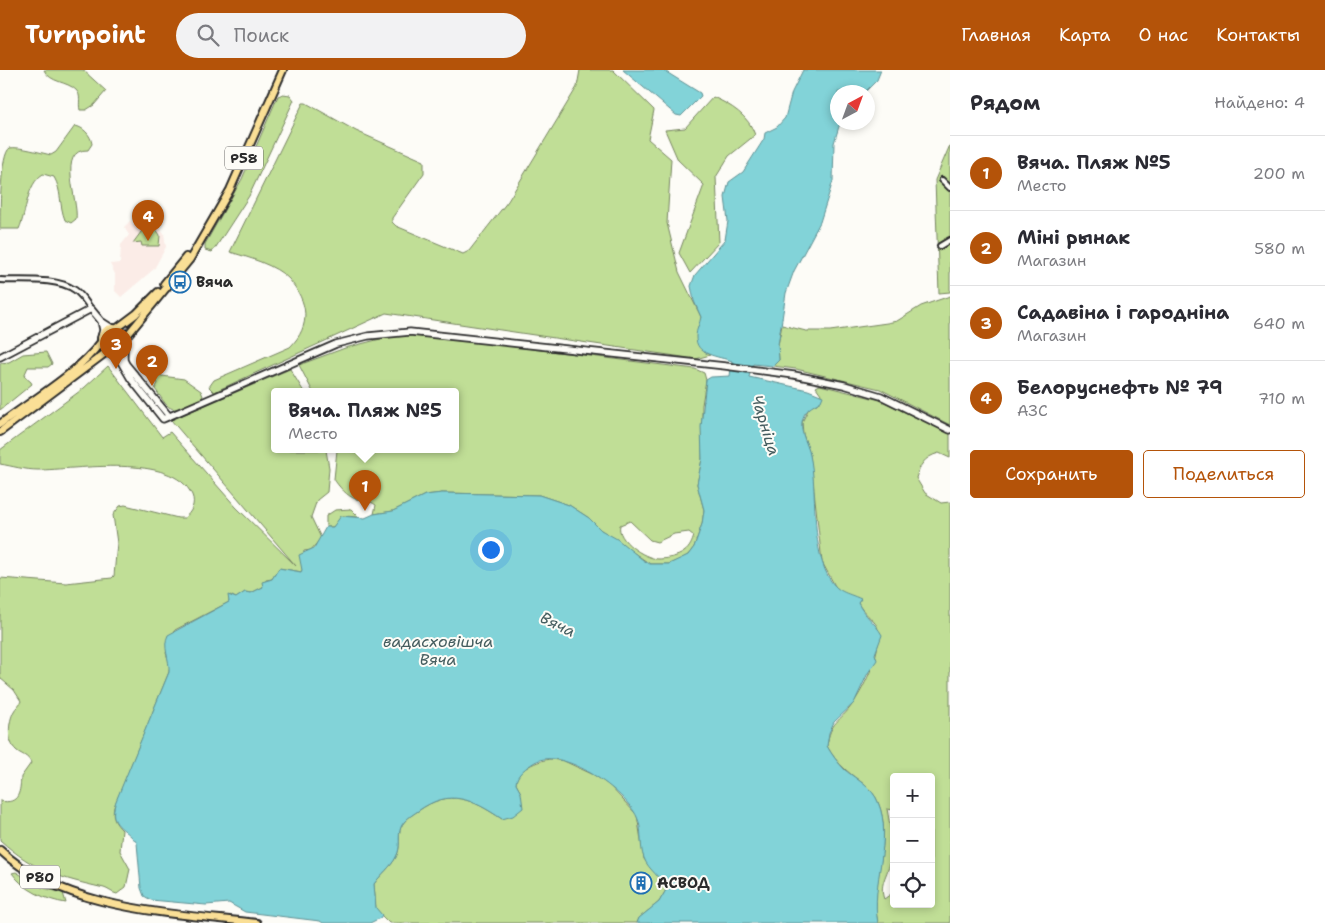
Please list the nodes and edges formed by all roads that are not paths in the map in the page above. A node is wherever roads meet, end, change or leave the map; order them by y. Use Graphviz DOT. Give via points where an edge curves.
graph roads {
  1 [pos="284,70"];
  2 [pos="942,180"];
  3 [pos="950,188"];
  4 [pos="950,240"];
  5 [pos="940,246"];
  6 [pos="196,247"];
  7 [pos="0,280"];
  8 [pos="91,309"];
  9 [pos="101,321"];
  10 [pos="114,328"];
  11 [pos="101,340"];
  12 [pos="124,341"];
  13 [pos="109,351"];
  14 [pos="0,357"];
  15 [pos="166,417"];
  16 [pos="0,424"];
  17 [pos="950,430"];
  18 [pos="0,432"];
  19 [pos="0,850"];
  20 [pos="202,920"];
  21 [pos="257,923"];
  1 -- 6 [label="main road, Р58" via="230,190"];
  2 -- 3 [label="street"];
  4 -- 5 [label="street"];
  6 -- 10 [label="main road, Р58" via="136,314"];
  6 -- 12 [label="main road, Р58" via="181,271"];
  7 -- 8 [label="street" via="66,286 79,293"];
  8 -- 9 [label="street"];
  8 -- 14 [label="street"];
  9 -- 10 [label="street"];
  9 -- 11 [label="street"];
  10 -- 11 [label="main road, Р58" via="105,331"];
  10 -- 12 [label="main road"];
  11 -- 13 [label="main road"];
  11 -- 16 [label="main road, Р58" via="91,354"];
  12 -- 13 [label="main road, Р58" via="117,351"];
  12 -- 15 [label="street" via="126,364"];
  13 -- 15 [label="street"];
  13 -- 18 [label="main road, Р58"];
  15 -- 17 [label="street" via="318,350 391,333 448,335 756,369 864,391 903,405"];
  19 -- 20 [label="main road, Р80" via="33,874 84,895"];
  20 -- 21 [label="main road, Р80"];
}
